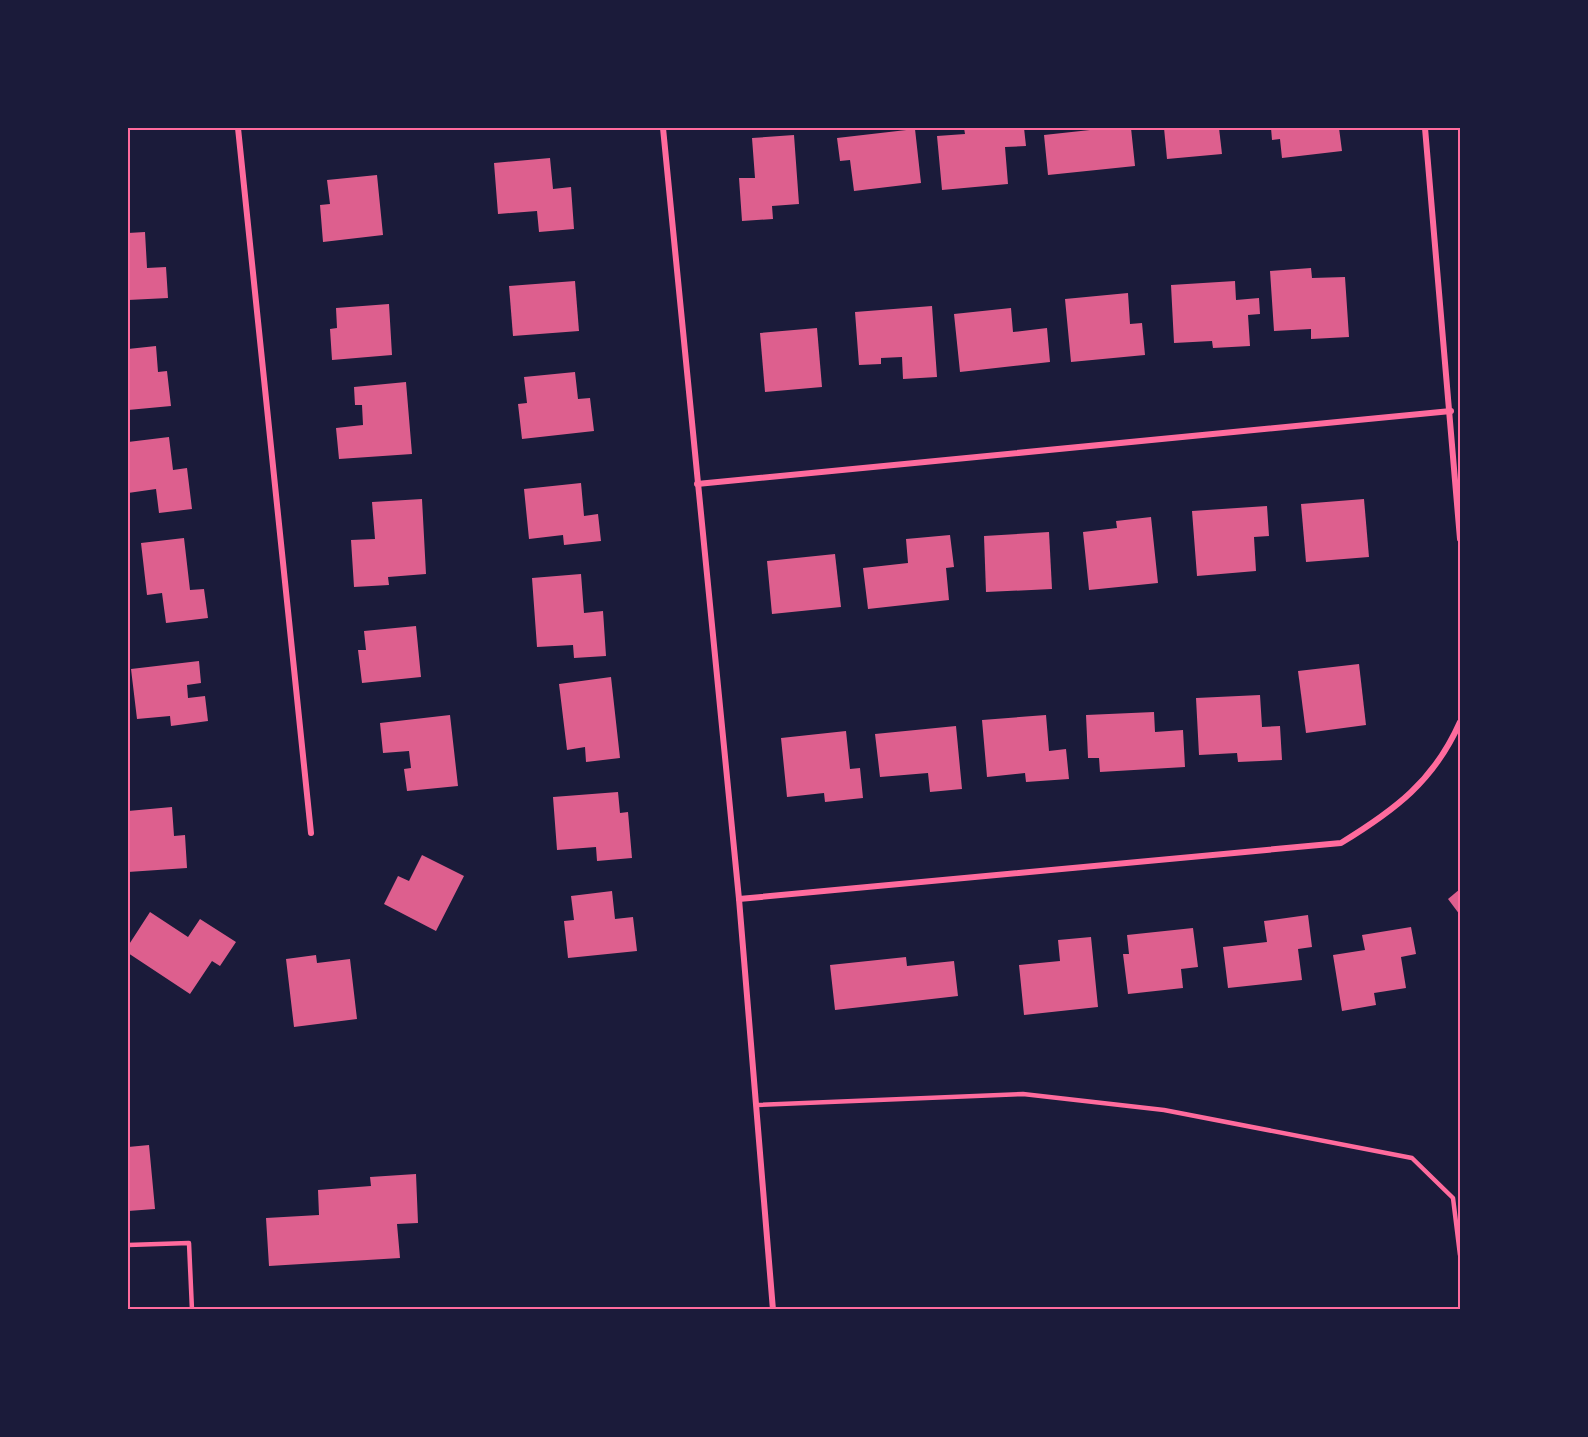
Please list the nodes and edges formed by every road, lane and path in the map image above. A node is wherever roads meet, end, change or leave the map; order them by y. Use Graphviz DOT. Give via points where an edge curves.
graph roads {
  1 [pos="238,128"];
  2 [pos="663,128"];
  3 [pos="1425,128"];
  4 [pos="1451,411"];
  5 [pos="697,484"];
  6 [pos="1461,539"];
  7 [pos="1461,722"];
  8 [pos="311,833"];
  9 [pos="739,899"];
  10 [pos="756,1105"];
  11 [pos="128,1245"];
  12 [pos="1461,1255"];
  13 [pos="192,1310"];
  14 [pos="773,1310"];
  1 -- 8 [label="street"];
  2 -- 5 [label="street"];
  3 -- 4 [label="street"];
  4 -- 5 [label="street"];
  4 -- 6 [label="street"];
  5 -- 9 [label="street"];
  7 -- 9 [label="street" via="1448,749 1420,785 1388,815 1341,843"];
  9 -- 10 [label="street"];
  10 -- 12 [label="lane" via="1023,1094 1164,1110 1412,1158 1454,1198"];
  10 -- 14 [label="street"];
  11 -- 13 [label="lane" via="189,1243"];
}
